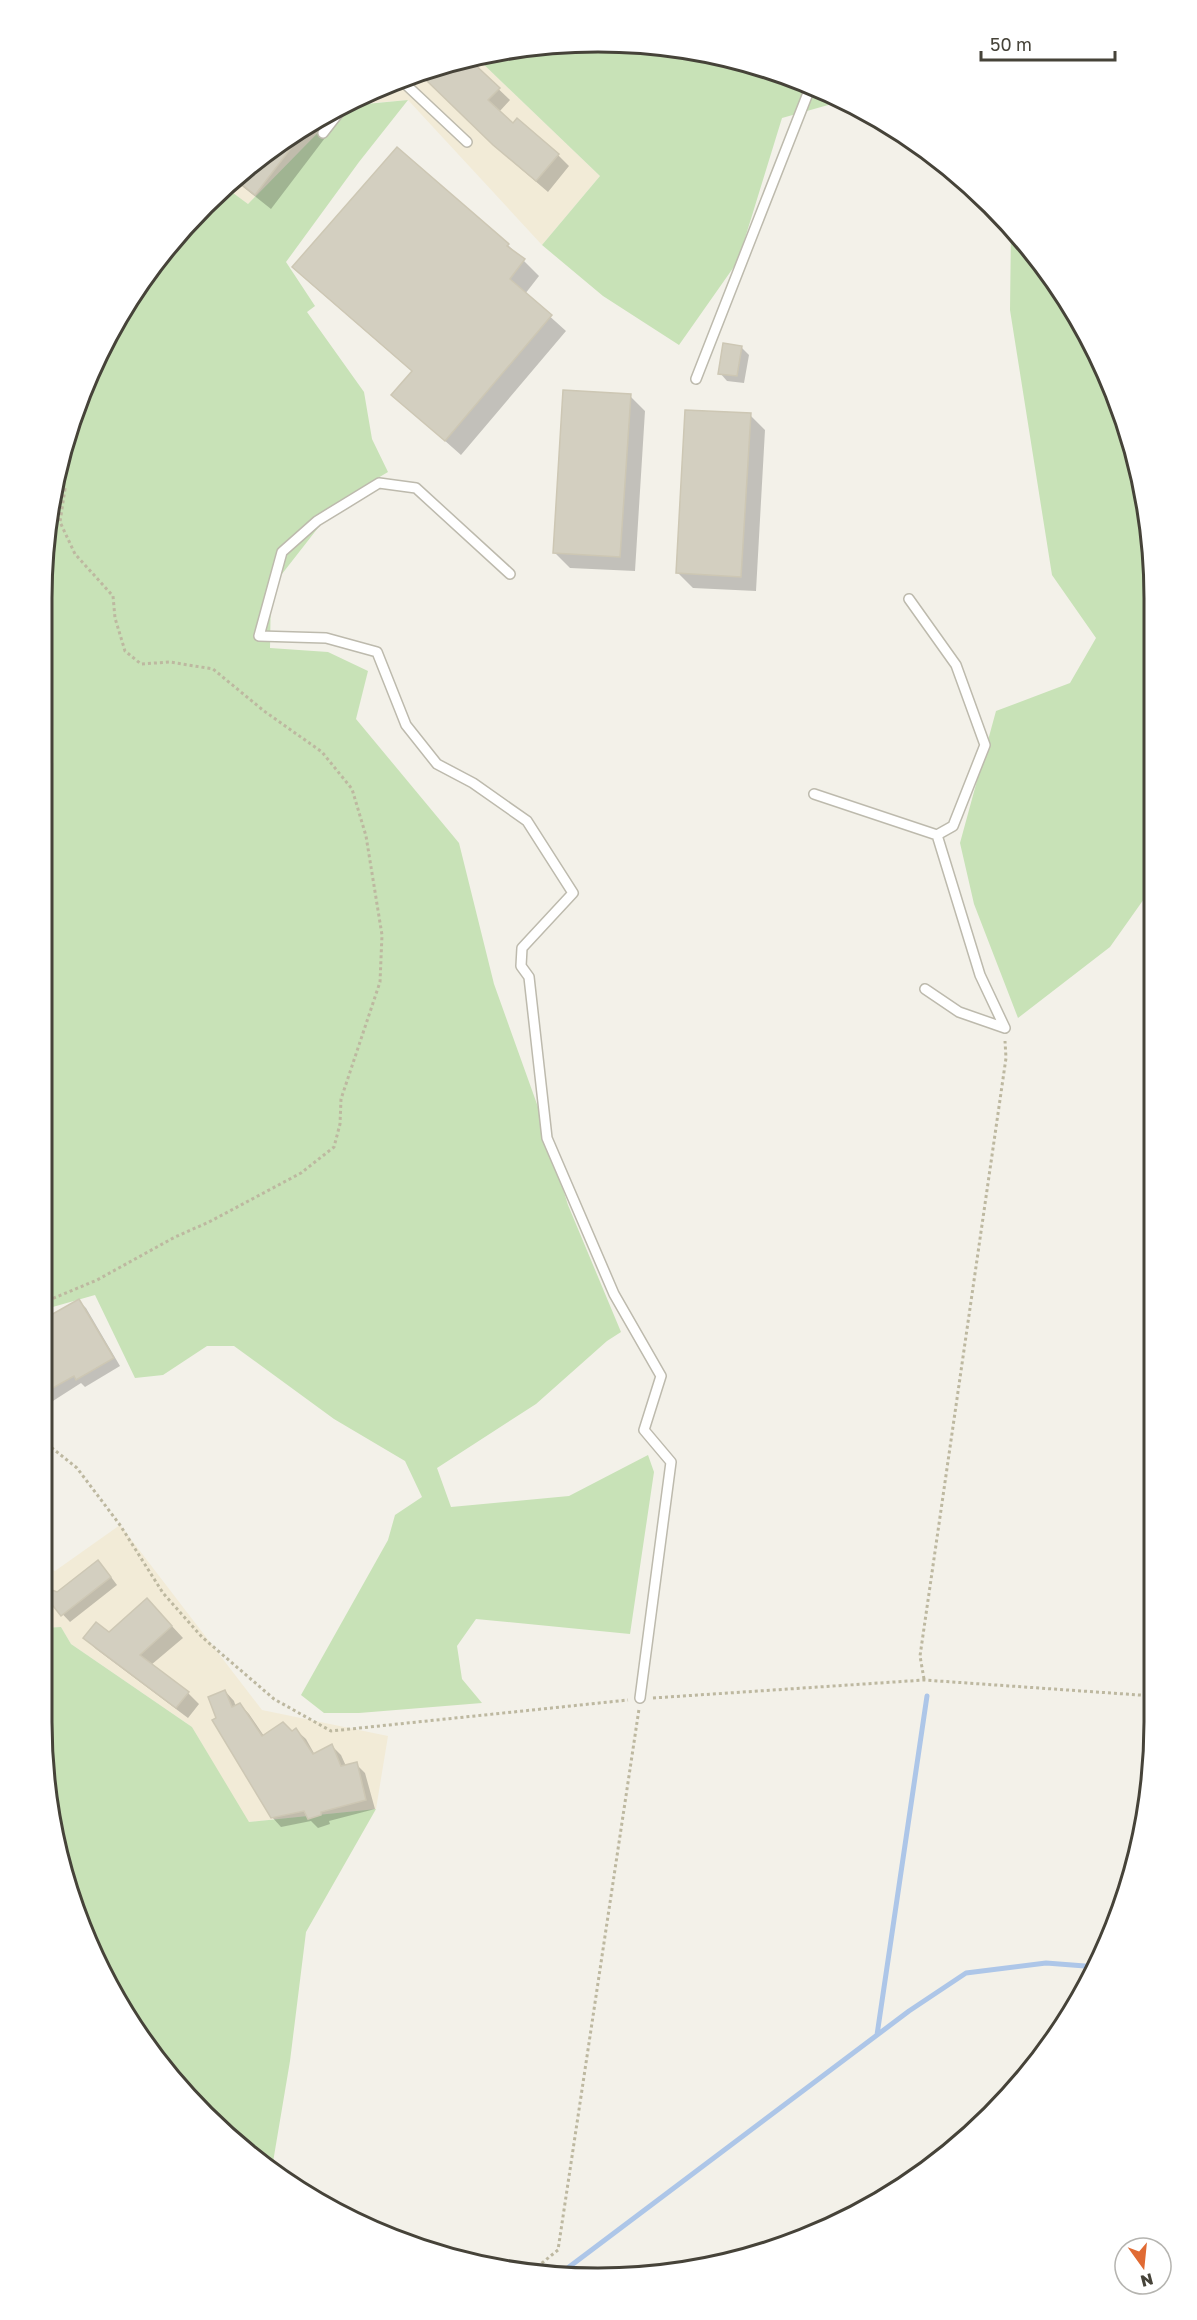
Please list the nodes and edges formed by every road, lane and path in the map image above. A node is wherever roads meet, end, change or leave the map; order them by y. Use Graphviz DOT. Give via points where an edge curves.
graph roads {
  1 [pos="408,87"];
  2 [pos="805,93"];
  3 [pos="330,124"];
  4 [pos="323,133"];
  5 [pos="467,142"];
  6 [pos="696,379"];
  7 [pos="64,488"];
  8 [pos="510,574"];
  9 [pos="909,599"];
  10 [pos="814,794"];
  11 [pos="937,836"];
  12 [pos="925,989"];
  13 [pos="1005,1028"];
  14 [pos="52,1299"];
  15 [pos="52,1448"];
  16 [pos="924,1680"];
  17 [pos="1144,1695"];
  18 [pos="640,1698"];
  19 [pos="541,2264"];
  1 -- 5 [label="lane"];
  2 -- 6 [label="lane"];
  3 -- 4 [label="lane"];
  7 -- 14 [label="path" via="60,522 75,554 113,596 124,651 141,663 170,662 213,669 322,752 352,789 366,836 382,935 380,982 341,1099 334,1147 301,1173 97,1280"];
  8 -- 18 [label="lane" via="416,488 379,483 317,520 282,552 259,636 326,638 376,652 406,726 437,764 527,820 573,893 522,948 521,966 529,977 547,1138 614,1294 661,1376 644,1430 671,1462"];
  9 -- 11 [label="lane" via="956,665 985,746 953,826"];
  10 -- 11 [label="lane"];
  11 -- 13 [label="lane" via="980,975"];
  12 -- 13 [label="lane" via="959,1012"];
  13 -- 16 [label="path" via="1006,1058 920,1656"];
  15 -- 18 [label="path" via="77,1468 120,1524 163,1593 202,1638 274,1699 331,1731"];
  16 -- 17 [label="path"];
  16 -- 18 [label="path"];
  18 -- 19 [label="path" via="558,2250"];
}
